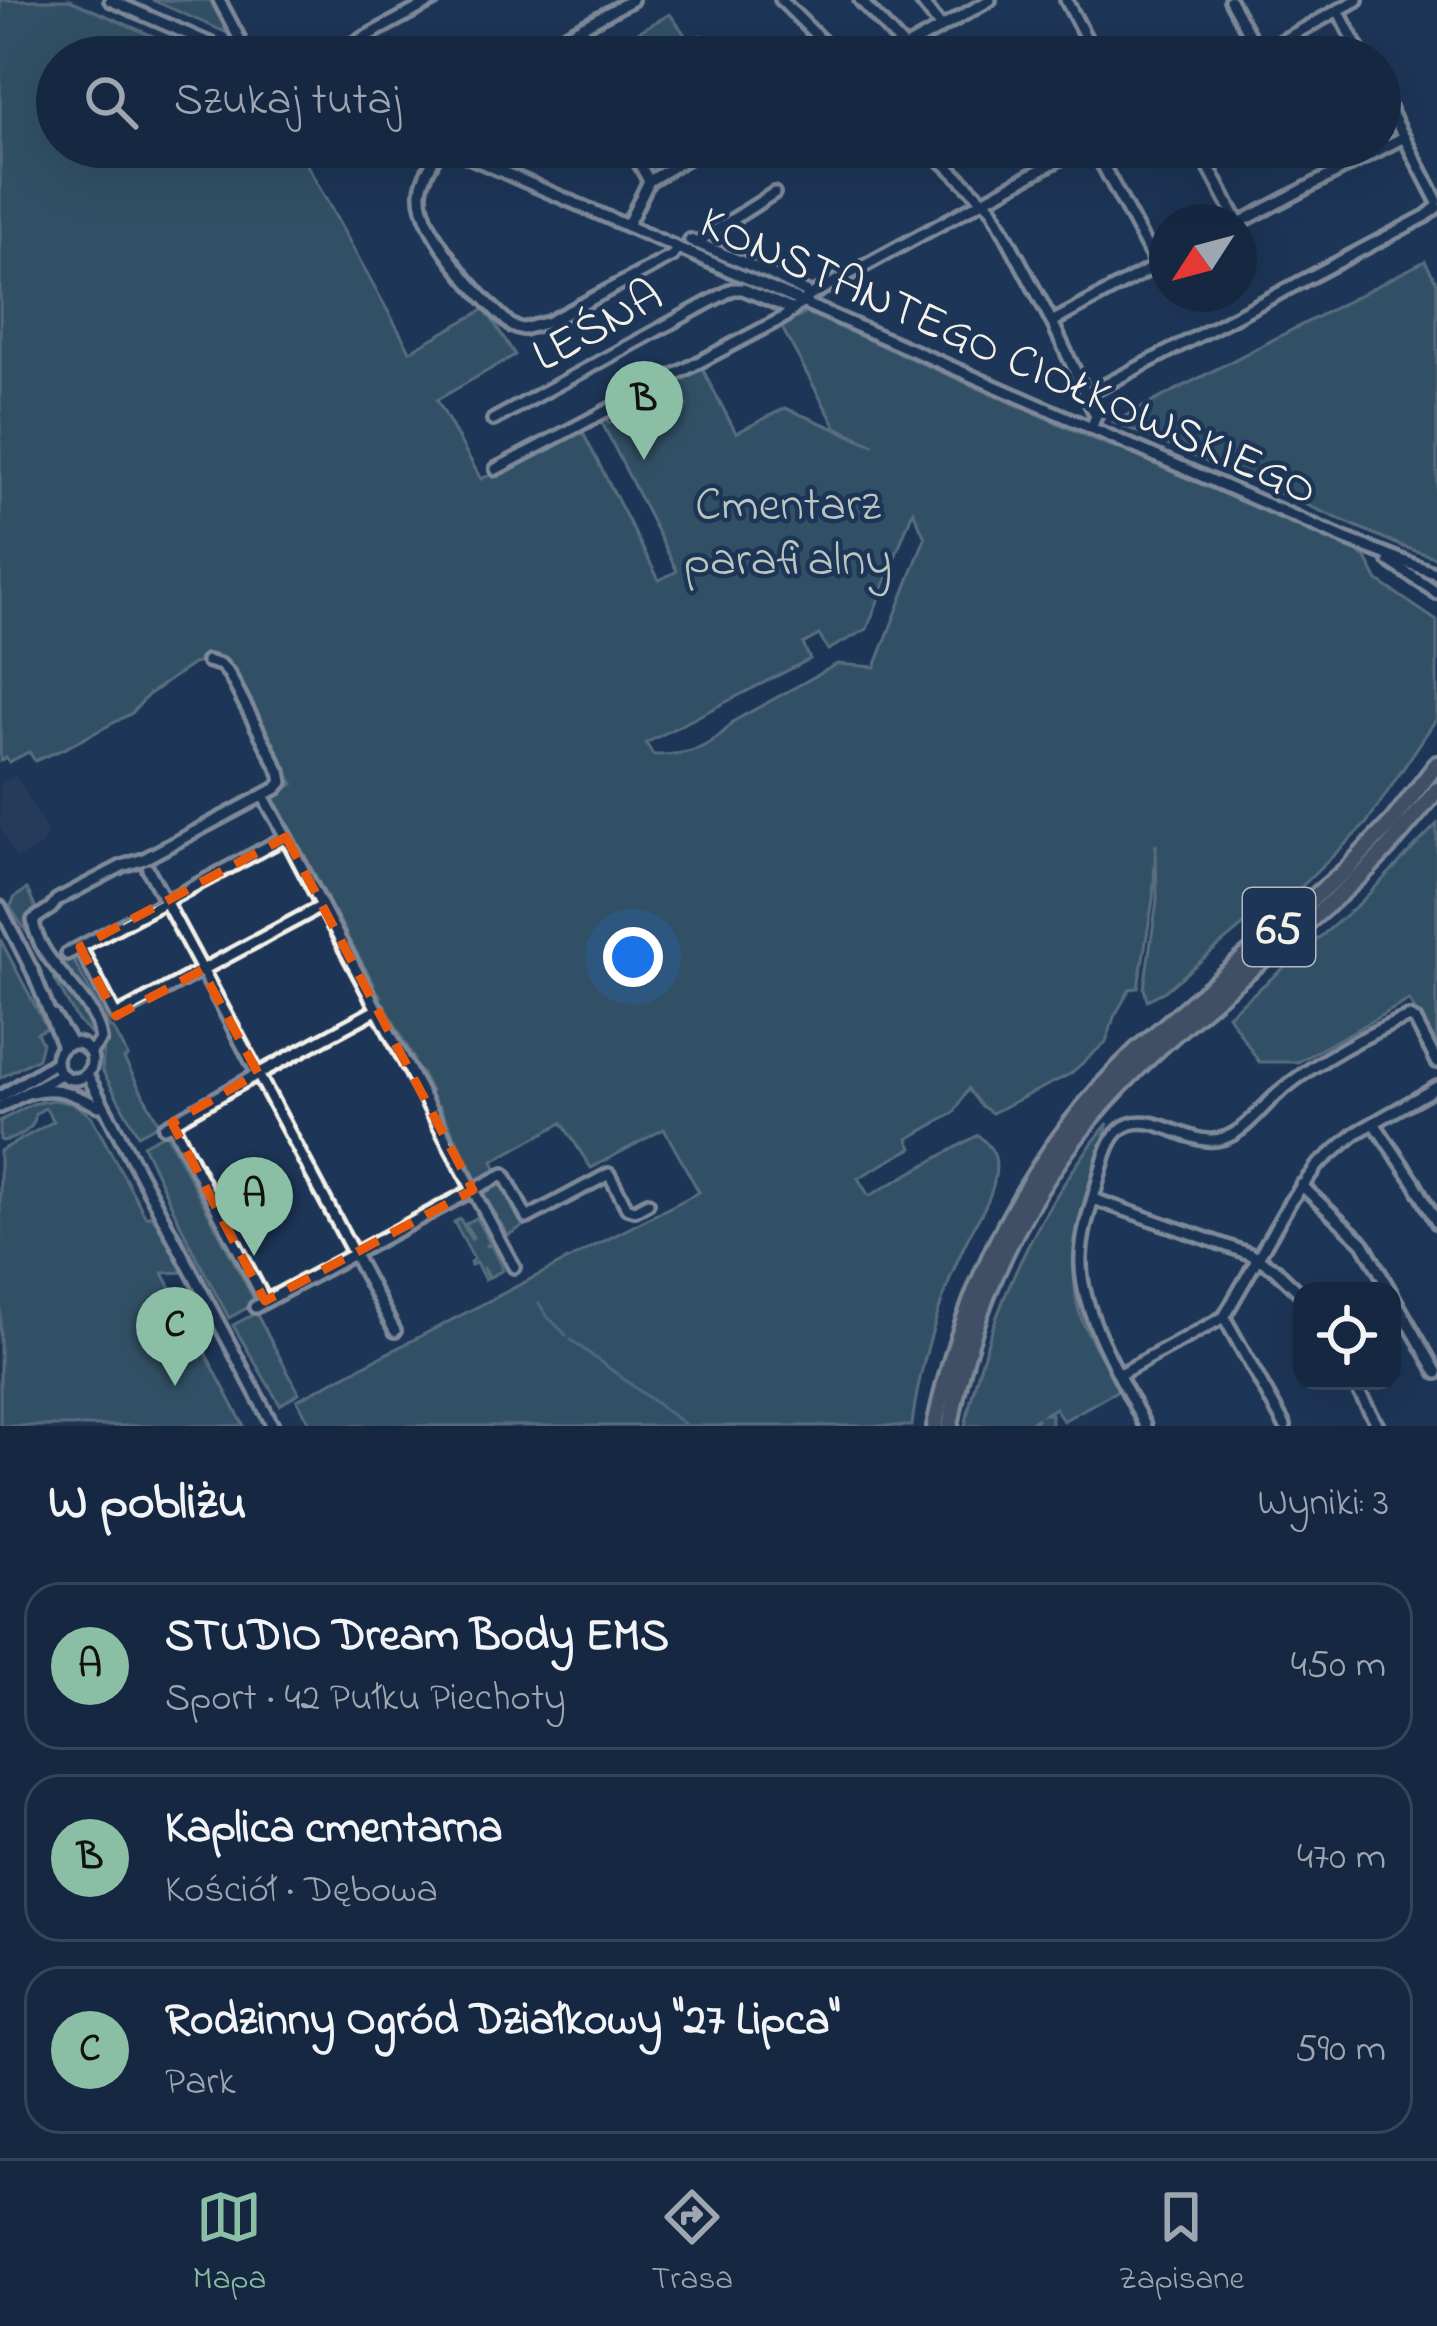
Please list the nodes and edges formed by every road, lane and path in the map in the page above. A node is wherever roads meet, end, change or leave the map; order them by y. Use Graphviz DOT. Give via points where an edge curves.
graph roads {
  1 [pos="110,0"];
  2 [pos="219,0"];
  3 [pos="434,0"];
  4 [pos="632,0"];
  5 [pos="781,0"];
  6 [pos="860,0"];
  7 [pos="920,0"];
  8 [pos="990,0"];
  9 [pos="1066,0"];
  10 [pos="1230,0"];
  11 [pos="1357,0"];
  12 [pos="976,3"];
  13 [pos="1338,10"];
  14 [pos="941,27"];
  15 [pos="192,36"];
  16 [pos="238,36"];
  17 [pos="367,36"];
  18 [pos="564,36"];
  19 [pos="817,36"];
  20 [pos="894,36"];
  21 [pos="926,36"];
  22 [pos="1085,36"];
  23 [pos="1247,36"];
  24 [pos="1292,36"];
  25 [pos="1351,36"];
  26 [pos="1401,131"];
  27 [pos="1404,137"];
  28 [pos="1401,139"];
  29 [pos="432,168"];
  30 [pos="492,168"];
  31 [pos="642,168"];
  32 [pos="671,168"];
  33 [pos="950,168"];
  34 [pos="1044,168"];
  35 [pos="1105,168"];
  36 [pos="1209,168"];
  37 [pos="1337,168"];
  38 [pos="1345,168"];
  39 [pos="1339,171"];
  40 [pos="650,181"];
  41 [pos="1434,185"];
  42 [pos="774,194"];
  43 [pos="984,201"];
  44 [pos="1229,204"];
  45 [pos="1437,204"];
  46 [pos="1257,213"];
  47 [pos="627,226"];
  48 [pos="1149,241"];
  49 [pos="678,248"];
  50 [pos="1149,270"];
  51 [pos="802,302"];
  52 [pos="1052,322"];
  53 [pos="1085,395"];
  54 [pos="494,420"];
  55 [pos="1091,428"];
  56 [pos="496,470"];
  57 [pos="1346,539"];
  58 [pos="1437,574"];
  59 [pos="1437,593"];
  60 [pos="207,662"];
  61 [pos="1437,764"];
  62 [pos="1437,790"];
  63 [pos="266,801"];
  64 [pos="286,837"];
  65 [pos="148,869"];
  66 [pos="165,902"];
  67 [pos="322,906"];
  68 [pos="0,907"];
  69 [pos="80,947"];
  70 [pos="68,954"];
  71 [pos="202,970"];
  72 [pos="378,1010"];
  73 [pos="67,1045"];
  74 [pos="87,1049"];
  75 [pos="1437,1062"];
  76 [pos="59,1068"];
  77 [pos="258,1074"];
  78 [pos="83,1077"];
  79 [pos="1108,1078"];
  80 [pos="1437,1087"];
  81 [pos="24,1094"];
  82 [pos="0,1097"];
  83 [pos="1109,1098"];
  84 [pos="99,1106"];
  85 [pos="0,1107"];
  86 [pos="107,1116"];
  87 [pos="1373,1123"];
  88 [pos="1300,1185"];
  89 [pos="473,1190"];
  90 [pos="1093,1199"];
  91 [pos="648,1203"];
  92 [pos="1437,1223"];
  93 [pos="355,1254"];
  94 [pos="1258,1258"];
  95 [pos="514,1267"];
  96 [pos="1293,1286"];
  97 [pos="1225,1317"];
  98 [pos="395,1331"];
  99 [pos="1437,1373"];
  100 [pos="1120,1374"];
  101 [pos="951,1384"];
  102 [pos="1358,1390"];
  103 [pos="273,1426"];
  104 [pos="935,1426"];
  105 [pos="950,1426"];
  106 [pos="1145,1426"];
  107 [pos="1285,1426"];
  108 [pos="1378,1426"];
  1 -- 15 [label="street"];
  2 -- 16 [label="street"];
  3 -- 17 [label="street"];
  4 -- 18 [label="street"];
  5 -- 19 [label="street"];
  6 -- 20 [label="street"];
  7 -- 14 [label="street"];
  8 -- 12 [label="street"];
  9 -- 22 [label="street"];
  10 -- 23 [label="street"];
  11 -- 13 [label="street"];
  12 -- 14 [label="street"];
  13 -- 24 [label="street"];
  13 -- 25 [label="street"];
  14 -- 21 [label="street"];
  26 -- 27 [label="street"];
  27 -- 28 [label="street"];
  27 -- 41 [label="street"];
  29 -- 49 [label="street" via="421,188 423,214 454,263 512,326 549,322"];
  30 -- 47 [label="street, KONSTANTEGO CIOŁKOWSKIEGO"];
  31 -- 40 [label="street"];
  32 -- 40 [label="street"];
  33 -- 43 [label="street"];
  34 -- 43 [label="street"];
  35 -- 48 [label="street"];
  36 -- 44 [label="street"];
  37 -- 39 [label="street"];
  38 -- 39 [label="street"];
  39 -- 46 [label="street"];
  40 -- 47 [label="street"];
  41 -- 45 [label="street"];
  42 -- 51 [label="street" via="693,241 768,273"];
  43 -- 51 [label="street"];
  43 -- 52 [label="street"];
  45 -- 53 [label="street"];
  47 -- 49 [label="street, KONSTANTEGO CIOŁKOWSKIEGO"];
  49 -- 51 [label="street, KONSTANTEGO CIOŁKOWSKIEGO"];
  50 -- 52 [label="street"];
  51 -- 54 [label="street, LEŚNA" via="734,289"];
  51 -- 55 [label="street, KONSTANTEGO CIOŁKOWSKIEGO"];
  51 -- 56 [label="street"];
  52 -- 53 [label="street"];
  53 -- 55 [label="street" via="1096,416"];
  55 -- 57 [label="street, KONSTANTEGO CIOŁKOWSKIEGO"];
  57 -- 58 [label="street, KONSTANTEGO CIOŁKOWSKIEGO"];
  57 -- 59 [label="street, KONSTANTEGO CIOŁKOWSKIEGO"];
  60 -- 74 [label="street" via="229,674 283,777 33,920 98,1025"];
  61 -- 79 [label="highway, 65" via="1347,869"];
  62 -- 83 [label="highway, 65" via="1356,880"];
  63 -- 64 [label="street"];
  64 -- 66 [label="street"];
  64 -- 67 [label="street"];
  65 -- 66 [label="street"];
  66 -- 69 [label="street"];
  66 -- 71 [label="street"];
  67 -- 71 [label="street"];
  67 -- 72 [label="street"];
  68 -- 73 [label="street"];
  69 -- 70 [label="street"];
  69 -- 71 [label="street" via="116,1016"];
  71 -- 77 [label="street"];
  72 -- 77 [label="street"];
  72 -- 89 [label="street"];
  73 -- 74 [label="street"];
  73 -- 76 [label="street"];
  74 -- 78 [label="street" via="92,1064"];
  75 -- 90 [label="street" via="1408,1017 1299,1078 1227,1137 1129,1124 1110,1142"];
  76 -- 78 [label="street"];
  76 -- 81 [label="street"];
  76 -- 82 [label="street"];
  77 -- 93 [label="street"];
  77 -- 93 [label="street" via="168,1125 260,1304"];
  78 -- 84 [label="street"];
  78 -- 86 [label="street"];
  79 -- 83 [label="highway" via="1116,1082"];
  79 -- 101 [label="highway, 65" via="1055,1142 1003,1226 970,1299"];
  80 -- 87 [label="street"];
  81 -- 84 [label="street" via="62,1089"];
  81 -- 85 [label="street"];
  83 -- 101 [label="highway, 65" via="1017,1229"];
  84 -- 86 [label="street"];
  86 -- 103 [label="street"];
  87 -- 88 [label="street"];
  87 -- 92 [label="street"];
  88 -- 94 [label="street"];
  88 -- 99 [label="street" via="1364,1243"];
  89 -- 91 [label="street" via="504,1174 527,1218 609,1174 628,1208"];
  89 -- 93 [label="street"];
  89 -- 95 [label="street"];
  90 -- 94 [label="street"];
  90 -- 100 [label="street" via="1081,1278"];
  93 -- 98 [label="street"];
  94 -- 96 [label="street"];
  94 -- 97 [label="street"];
  97 -- 100 [label="street"];
  97 -- 107 [label="street"];
  100 -- 106 [label="street"];
  101 -- 104 [label="highway, 65"];
  101 -- 105 [label="highway, 65"];
  102 -- 108 [label="street"];
}
